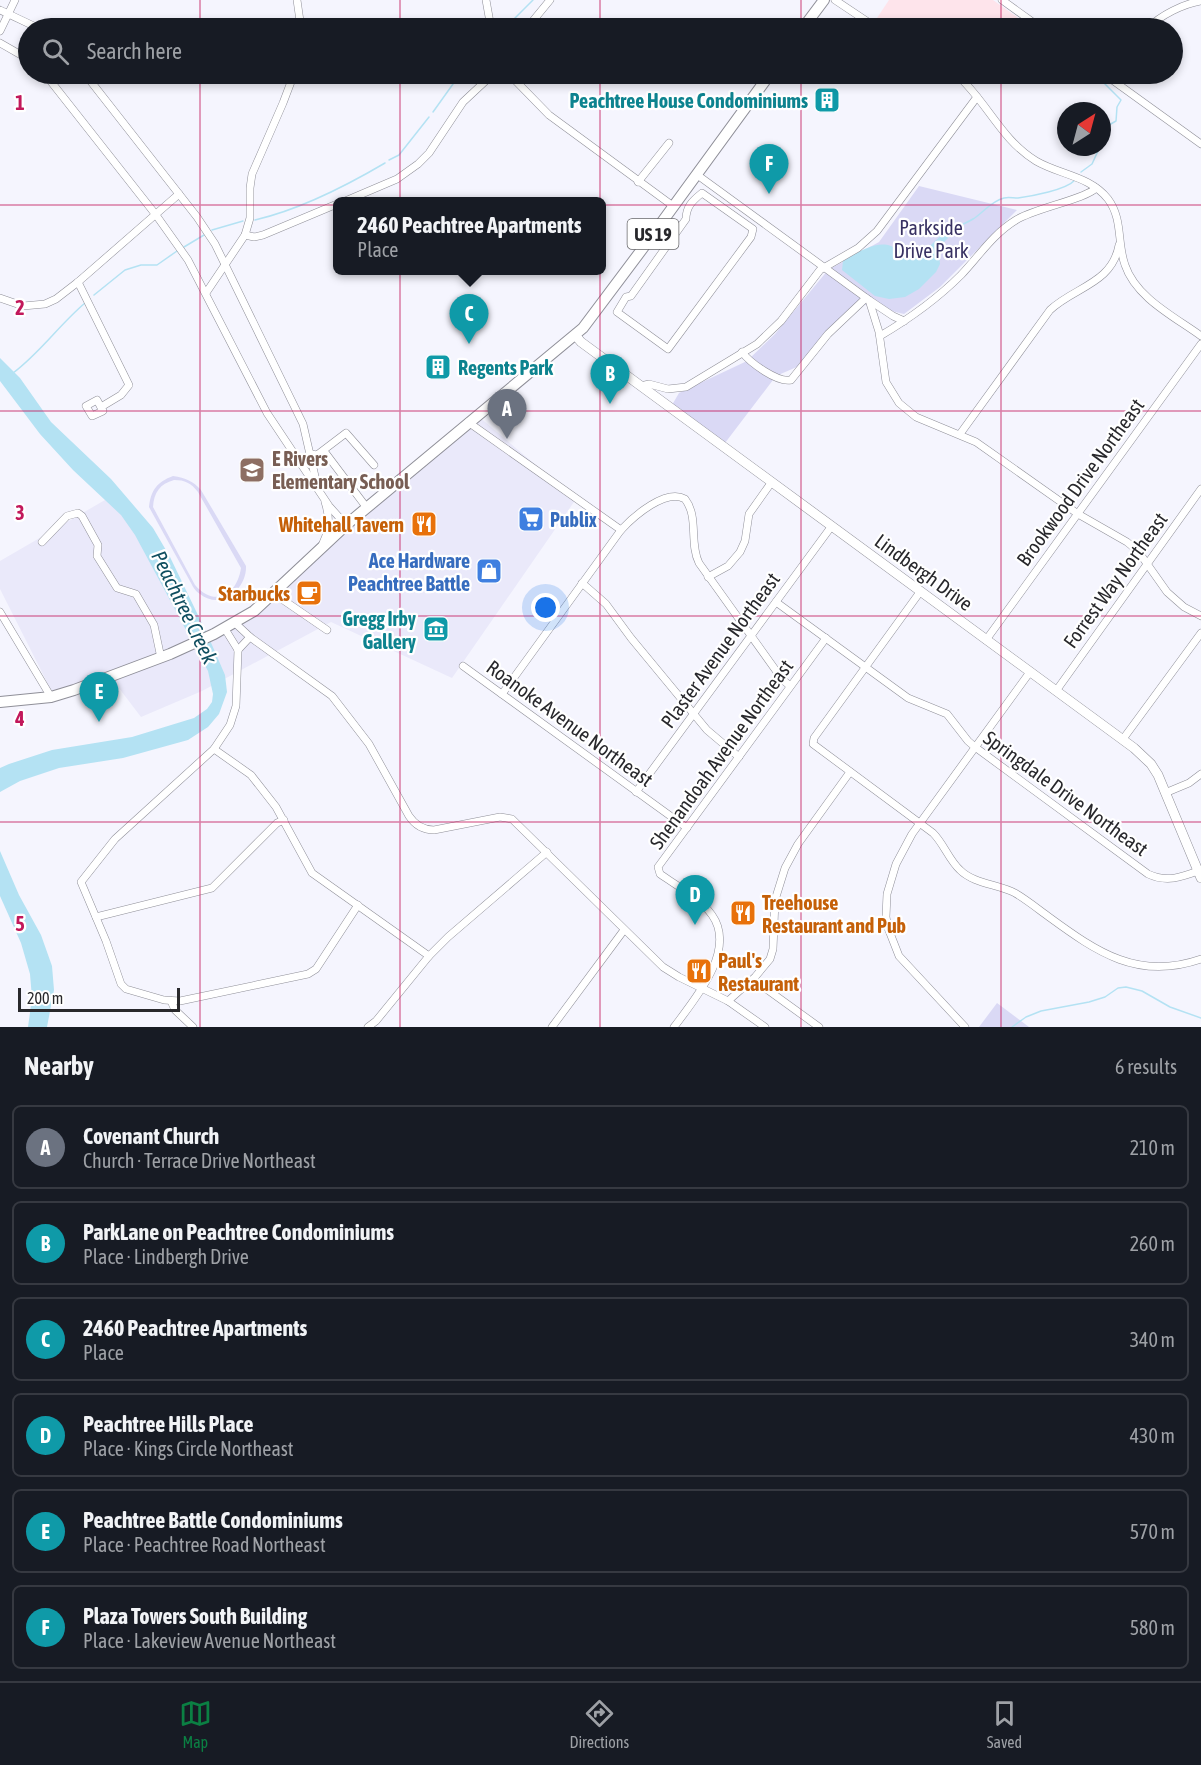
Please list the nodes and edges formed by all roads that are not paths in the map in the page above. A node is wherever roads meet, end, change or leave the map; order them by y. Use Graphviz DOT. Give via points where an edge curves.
graph roads {
  1 [pos="15,0"];
  2 [pos="297,0"];
  3 [pos="486,0"];
  4 [pos="550,0"];
  5 [pos="824,0"];
  6 [pos="835,0"];
  7 [pos="1002,0"];
  8 [pos="1201,1"];
  9 [pos="0,10"];
  10 [pos="9,13"];
  11 [pos="19,18"];
  12 [pos="300,18"];
  13 [pos="489,18"];
  14 [pos="536,18"];
  15 [pos="810,18"];
  16 [pos="862,18"];
  17 [pos="1027,18"];
  18 [pos="1163,18"];
  19 [pos="0,30"];
  20 [pos="0,43"];
  21 [pos="18,53"];
  22 [pos="53,84"];
  23 [pos="93,84"];
  24 [pos="291,84"];
  25 [pos="482,84"];
  26 [pos="519,84"];
  27 [pos="763,84"];
  28 [pos="965,84"];
  29 [pos="1117,84"];
  30 [pos="977,97"];
  31 [pos="669,143"];
  32 [pos="1201,144"];
  33 [pos="696,174"];
  34 [pos="638,182"];
  35 [pos="1096,188"];
  36 [pos="179,194"];
  37 [pos="353,197"];
  38 [pos="333,206"];
  39 [pos="673,206"];
  40 [pos="744,209"];
  41 [pos="156,215"];
  42 [pos="754,216"];
  43 [pos="736,217"];
  44 [pos="746,224"];
  45 [pos="245,235"];
  46 [pos="1120,238"];
  47 [pos="225,262"];
  48 [pos="824,267"];
  49 [pos="78,282"];
  50 [pos="616,285"];
  51 [pos="206,293"];
  52 [pos="631,296"];
  53 [pos="0,298"];
  54 [pos="868,299"];
  55 [pos="904,321"];
  56 [pos="575,336"];
  57 [pos="880,336"];
  58 [pos="1201,336"];
  59 [pos="1201,344"];
  60 [pos="742,352"];
  61 [pos="641,386"];
  62 [pos="101,407"];
  63 [pos="468,422"];
  64 [pos="960,434"];
  65 [pos="324,451"];
  66 [pos="311,454"];
  67 [pos="374,465"];
  68 [pos="771,483"];
  69 [pos="1201,489"];
  70 [pos="321,493"];
  71 [pos="367,508"];
  72 [pos="1078,514"];
  73 [pos="346,525"];
  74 [pos="831,526"];
  75 [pos="621,530"];
  76 [pos="42,542"];
  77 [pos="320,550"];
  78 [pos="1147,564"];
  79 [pos="708,577"];
  80 [pos="582,583"];
  81 [pos="920,592"];
  82 [pos="273,593"];
  83 [pos="776,602"];
  84 [pos="0,612"];
  85 [pos="1201,616"];
  86 [pos="230,626"];
  87 [pos="327,630"];
  88 [pos="1201,633"];
  89 [pos="751,636"];
  90 [pos="250,637"];
  91 [pos="826,638"];
  92 [pos="987,640"];
  93 [pos="238,650"];
  94 [pos="166,656"];
  95 [pos="463,666"];
  96 [pos="865,667"];
  97 [pos="1030,672"];
  98 [pos="790,686"];
  99 [pos="1056,691"];
  100 [pos="502,694"];
  101 [pos="51,697"];
  102 [pos="0,702"];
  103 [pos="694,712"];
  104 [pos="1123,739"];
  105 [pos="975,747"];
  106 [pos="214,748"];
  107 [pos="739,756"];
  108 [pos="850,772"];
  109 [pos="1201,774"];
  110 [pos="636,792"];
  111 [pos="1165,794"];
  112 [pos="284,820"];
  113 [pos="919,823"];
  114 [pos="687,828"];
  115 [pos="547,852"];
  116 [pos="1200,873"];
  117 [pos="358,905"];
  118 [pos="96,917"];
  119 [pos="624,930"];
  120 [pos="429,956"];
  121 [pos="1201,960"];
  122 [pos="702,988"];
  123 [pos="765,988"];
  124 [pos="171,1001"];
  125 [pos="728,1001"];
  126 [pos="193,1027"];
  127 [pos="368,1027"];
  128 [pos="552,1027"];
  129 [pos="674,1027"];
  130 [pos="765,1027"];
  131 [pos="819,1027"];
  132 [pos="965,1027"];
  1 -- 10 [label="street"];
  2 -- 12 [label="street"];
  3 -- 13 [label="street"];
  4 -- 14 [label="street"];
  5 -- 15 [label="highway"];
  6 -- 16 [label="street"];
  7 -- 17 [label="street"];
  8 -- 18 [label="street"];
  9 -- 10 [label="street"];
  10 -- 11 [label="street"];
  10 -- 19 [label="street"];
  20 -- 21 [label="street"];
  22 -- 41 [label="street"];
  23 -- 36 [label="street"];
  24 -- 45 [label="street" via="252,174 250,218"];
  25 -- 37 [label="street" via="463,102 418,164 397,179"];
  26 -- 34 [label="street" via="549,115"];
  27 -- 33 [label="highway, US 19"];
  28 -- 30 [label="street"];
  29 -- 32 [label="street"];
  30 -- 35 [label="street" via="1004,134 1025,153"];
  30 -- 48 [label="street" via="878,231 858,248"];
  31 -- 34 [label="street"];
  33 -- 39 [label="highway, US 19"];
  33 -- 40 [label="street"];
  34 -- 39 [label="street"];
  35 -- 46 [label="street" via="1114,209"];
  35 -- 55 [label="street" via="1014,221 948,287"];
  36 -- 41 [label="street"];
  36 -- 47 [label="street"];
  38 -- 45 [label="street" via="263,235"];
  39 -- 50 [label="highway, US 19"];
  40 -- 42 [label="street"];
  40 -- 43 [label="street"];
  41 -- 49 [label="street"];
  41 -- 51 [label="street"];
  42 -- 44 [label="street"];
  42 -- 48 [label="street"];
  43 -- 44 [label="street"];
  43 -- 52 [label="street" via="702,194 693,200 686,219"];
  44 -- 52 [label="street" via="753,229 751,237 668,349 617,312 626,297"];
  45 -- 47 [label="street"];
  46 -- 58 [label="street" via="1125,265 1136,286"];
  46 -- 64 [label="street" via="1107,272 1050,310"];
  47 -- 51 [label="street"];
  47 -- 66 [label="street" via="303,424"];
  48 -- 54 [label="street"];
  48 -- 60 [label="street" via="774,329"];
  49 -- 53 [label="street" via="56,298 34,306"];
  49 -- 62 [label="street" via="129,385"];
  50 -- 52 [label="street"];
  50 -- 56 [label="highway, US 19"];
  51 -- 70 [label="street" via="264,407"];
  54 -- 55 [label="street"];
  54 -- 57 [label="street"];
  54 -- 60 [label="street" via="828,334 791,380 778,379"];
  55 -- 57 [label="street"];
  56 -- 61 [label="main road, Lindbergh Drive"];
  56 -- 63 [label="highway, US 19"];
  57 -- 64 [label="street" via="886,382 899,403 916,417"];
  59 -- 72 [label="street, Brookwood Drive Northeast"];
  60 -- 61 [label="street" via="686,387"];
  61 -- 68 [label="main road, Lindbergh Drive"];
  63 -- 71 [label="highway, US 19"];
  63 -- 75 [label="street"];
  64 -- 72 [label="street" via="992,452"];
  65 -- 66 [label="street"];
  65 -- 67 [label="street" via="346,433"];
  65 -- 71 [label="street"];
  66 -- 70 [label="street"];
  68 -- 74 [label="main road, Lindbergh Drive"];
  68 -- 79 [label="street" via="749,514 740,552 728,566"];
  69 -- 78 [label="street, Forrest Way Northeast"];
  70 -- 73 [label="street"];
  70 -- 77 [label="street" via="329,521"];
  71 -- 73 [label="highway, US 19"];
  72 -- 78 [label="street" via="1127,542"];
  72 -- 92 [label="street, Brookwood Drive Northeast"];
  73 -- 77 [label="highway, US 19"];
  74 -- 81 [label="main road, Lindbergh Drive"];
  74 -- 83 [label="street, Plaster Avenue Northeast"];
  75 -- 79 [label="street" via="659,501 672,495 681,497 690,508 696,557"];
  75 -- 80 [label="street"];
  76 -- 94 [label="street" via="67,516 82,516 98,545 97,556 117,588 136,594"];
  77 -- 82 [label="highway, US 19"];
  78 -- 85 [label="street" via="1173,599"];
  78 -- 99 [label="street, Forrest Way Northeast"];
  79 -- 89 [label="street"];
  80 -- 100 [label="street"];
  80 -- 103 [label="street" via="606,604"];
  81 -- 92 [label="main road, Lindbergh Drive"];
  81 -- 96 [label="street"];
  82 -- 86 [label="highway, US 19"];
  82 -- 87 [label="street"];
  83 -- 89 [label="street, Plaster Avenue Northeast"];
  83 -- 91 [label="street, Springdale Drive Northeast"];
  84 -- 101 [label="street"];
  86 -- 90 [label="street"];
  86 -- 93 [label="street"];
  86 -- 94 [label="highway, US 19"];
  88 -- 104 [label="street"];
  89 -- 98 [label="street"];
  89 -- 103 [label="street, Plaster Avenue Northeast"];
  90 -- 93 [label="street"];
  90 -- 115 [label="street" via="332,696 369,744 416,825 434,830 507,817"];
  91 -- 96 [label="street, Springdale Drive Northeast"];
  91 -- 98 [label="street, Shenandoah Avenue Northeast"];
  92 -- 97 [label="main road, Lindbergh Drive"];
  93 -- 106 [label="street" via="234,716"];
  94 -- 101 [label="highway, US 19"];
  95 -- 100 [label="street, Roanoke Avenue Northeast"];
  96 -- 105 [label="street, Springdale Drive Northeast" via="908,698 947,714"];
  96 -- 108 [label="street" via="813,744"];
  97 -- 99 [label="main road, Lindbergh Drive"];
  97 -- 105 [label="street"];
  98 -- 107 [label="street, Shenandoah Avenue Northeast"];
  99 -- 104 [label="main road, Lindbergh Drive"];
  100 -- 110 [label="street, Roanoke Avenue Northeast"];
  101 -- 102 [label="highway, US 19"];
  103 -- 107 [label="street" via="714,736"];
  103 -- 110 [label="street, Plaster Avenue Northeast"];
  104 -- 111 [label="main road, Lindbergh Drive" via="1151,764"];
  105 -- 113 [label="street"];
  105 -- 116 [label="street, Springdale Drive Northeast" via="1148,874 1171,880"];
  106 -- 112 [label="street" via="251,775"];
  106 -- 118 [label="street" via="115,838 82,879"];
  107 -- 114 [label="street, Shenandoah Avenue Northeast"];
  108 -- 113 [label="street"];
  108 -- 125 [label="street" via="785,867 775,900 770,959"];
  109 -- 111 [label="street"];
  110 -- 114 [label="street, Roanoke Avenue Northeast"];
  111 -- 116 [label="main road, Lindbergh Drive"];
  112 -- 117 [label="street" via="312,873"];
  112 -- 118 [label="street" via="212,888"];
  113 -- 121 [label="street" via="938,838 965,875 1015,893 1098,951 1123,962 1154,966"];
  113 -- 132 [label="street" via="891,878 886,905 888,928 904,963"];
  114 -- 122 [label="street, Shenandoah Avenue Northeast" via="658,867 660,874 705,906 718,926 717,957"];
  115 -- 119 [label="street"];
  115 -- 120 [label="street"];
  117 -- 120 [label="street"];
  117 -- 124 [label="street" via="312,973"];
  118 -- 124 [label="street" via="123,987"];
  119 -- 122 [label="street" via="663,967"];
  119 -- 128 [label="street"];
  120 -- 127 [label="street"];
  122 -- 125 [label="street"];
  122 -- 129 [label="street"];
  123 -- 131 [label="street"];
  124 -- 126 [label="street"];
  125 -- 130 [label="street"];
}
